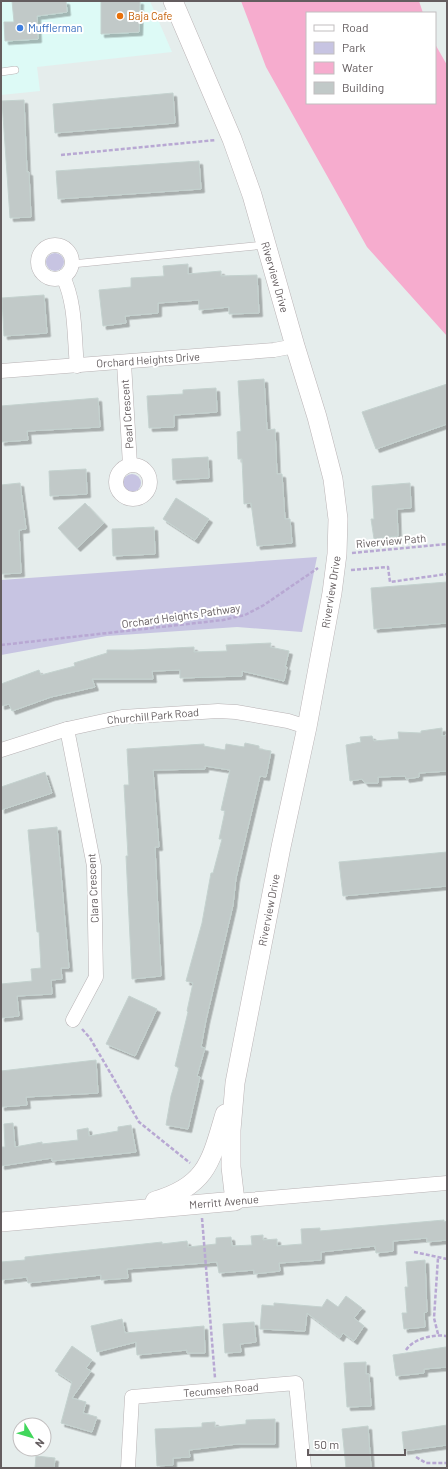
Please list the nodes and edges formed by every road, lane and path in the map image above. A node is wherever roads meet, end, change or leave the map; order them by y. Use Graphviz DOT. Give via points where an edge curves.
graph roads {
  1 [pos="172,1"];
  2 [pos="15,70"];
  3 [pos="1,72"];
  4 [pos="232,139"];
  5 [pos="61,155"];
  6 [pos="266,245"];
  7 [pos="72,264"];
  8 [pos="63,277"];
  9 [pos="295,346"];
  10 [pos="124,363"];
  11 [pos="77,366"];
  12 [pos="1,371"];
  13 [pos="130,466"];
  14 [pos="447,544"];
  15 [pos="337,554"];
  16 [pos="319,562"];
  17 [pos="351,570"];
  18 [pos="447,574"];
  19 [pos="1,645"];
  20 [pos="307,727"];
  21 [pos="67,729"];
  22 [pos="1,750"];
  23 [pos="73,1020"];
  24 [pos="235,1084"];
  25 [pos="199,1177"];
  26 [pos="447,1183"];
  27 [pos="235,1201"];
  28 [pos="201,1204"];
  29 [pos="128,1211"];
  30 [pos="1,1222"];
  31 [pos="414,1252"];
  32 [pos="438,1258"];
  33 [pos="447,1259"];
  34 [pos="438,1334"];
  35 [pos="447,1336"];
  36 [pos="406,1350"];
  37 [pos="216,1390"];
  38 [pos="416,1457"];
  39 [pos="447,1463"];
  40 [pos="128,1468"];
  41 [pos="304,1468"];
  1 -- 4 [label="street, Riverview Drive"];
  2 -- 3 [label="lane"];
  4 -- 5 [label="path"];
  4 -- 6 [label="street, Riverview Drive"];
  6 -- 7 [label="lane"];
  6 -- 9 [label="street, Riverview Drive"];
  7 -- 8 [label="street"];
  7 -- 8 [label="street" via="70,254 63,246 52,245 42,250 38,261 41,272 51,278"];
  8 -- 11 [label="street" via="68,287 71,305"];
  9 -- 10 [label="street, Orchard Heights Drive"];
  9 -- 15 [label="street, Riverview Drive" via="333,479 338,519"];
  10 -- 11 [label="street, Orchard Heights Drive"];
  10 -- 13 [label="street, Pearl Crescent"];
  11 -- 12 [label="street, Orchard Heights Drive"];
  14 -- 15 [label="path, Riverview Path"];
  15 -- 20 [label="street, Riverview Drive"];
  16 -- 19 [label="path, Orchard Heights Pathway" via="318,568 245,615"];
  17 -- 18 [label="path" via="388,567 390,582"];
  20 -- 21 [label="street, Churchill Park Road" via="283,720 218,711 122,716"];
  20 -- 24 [label="street, Riverview Drive"];
  21 -- 22 [label="street, Churchill Park Road"];
  21 -- 23 [label="street, Clara Crescent" via="94,866 96,977"];
  23 -- 25 [label="path" via="90,1038 139,1122 196,1168"];
  24 -- 25 [label="street" via="213,1155"];
  24 -- 27 [label="street, Riverview Drive" via="231,1130"];
  25 -- 29 [label="street" via="177,1194"];
  26 -- 27 [label="street, Merritt Avenue"];
  27 -- 28 [label="street, Merritt Avenue"];
  28 -- 29 [label="street, Merritt Avenue"];
  28 -- 37 [label="path"];
  29 -- 30 [label="street, Merritt Avenue"];
  31 -- 32 [label="path"];
  32 -- 33 [label="path"];
  32 -- 34 [label="path" via="434,1318"];
  34 -- 35 [label="path"];
  34 -- 36 [label="path" via="411,1343"];
  37 -- 40 [label="street, Tecumseh Road" via="132,1397"];
  37 -- 41 [label="street, Tecumseh Road" via="296,1383"];
  38 -- 39 [label="path" via="426,1463"];
}
